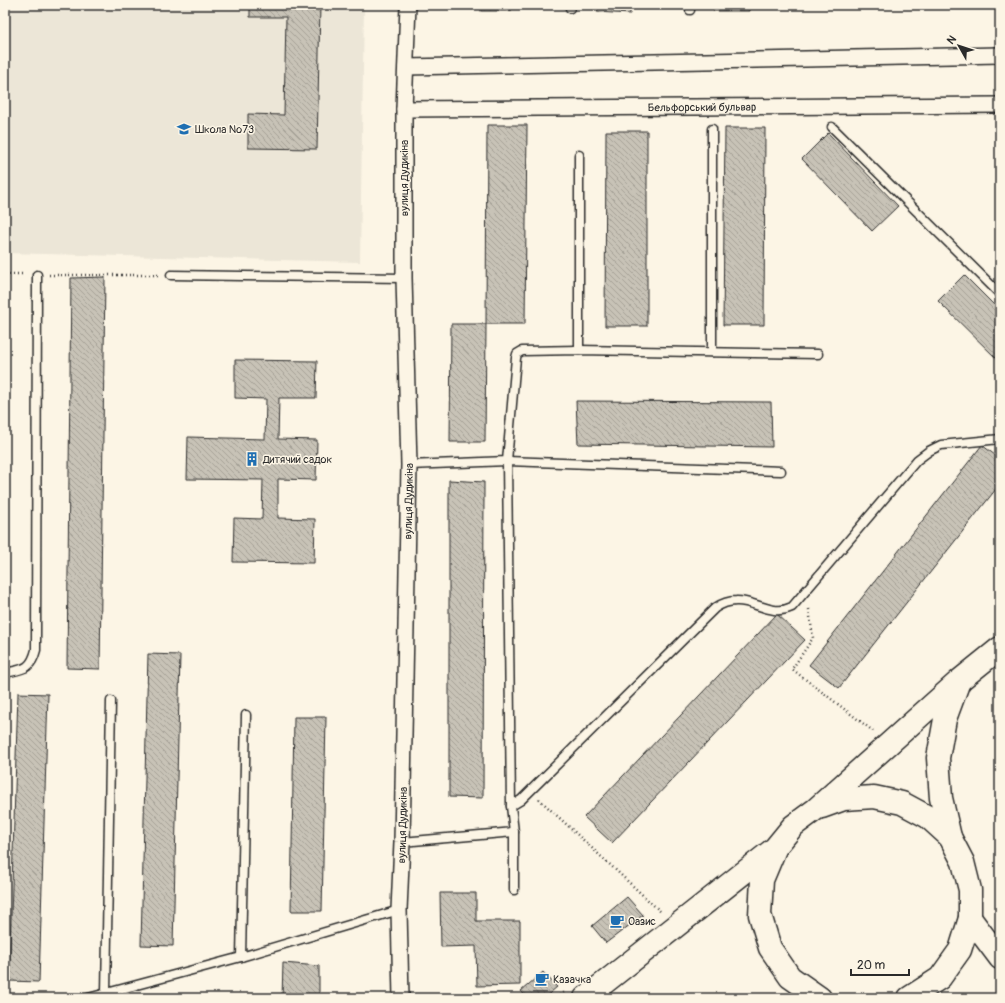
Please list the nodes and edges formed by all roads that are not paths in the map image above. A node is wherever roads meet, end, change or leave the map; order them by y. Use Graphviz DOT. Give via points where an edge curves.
graph roads {
  1 [pos="408,5"];
  2 [pos="1000,55"];
  3 [pos="406,67"];
  4 [pos="1000,104"];
  5 [pos="404,109"];
  6 [pos="832,128"];
  7 [pos="712,129"];
  8 [pos="579,155"];
  9 [pos="37,275"];
  10 [pos="171,275"];
  11 [pos="404,278"];
  12 [pos="1000,294"];
  13 [pos="580,350"];
  14 [pos="712,352"];
  15 [pos="818,354"];
  16 [pos="1000,438"];
  17 [pos="507,461"];
  18 [pos="409,465"];
  19 [pos="781,471"];
  20 [pos="1000,648"];
  21 [pos="5,673"];
  22 [pos="959,682"];
  23 [pos="111,701"];
  24 [pos="246,715"];
  25 [pos="511,806"];
  26 [pos="816,809"];
  27 [pos="514,832"];
  28 [pos="950,837"];
  29 [pos="402,842"];
  30 [pos="775,848"];
  31 [pos="514,890"];
  32 [pos="399,910"];
  33 [pos="970,918"];
  34 [pos="240,957"];
  35 [pos="1000,958"];
  36 [pos="106,993"];
  37 [pos="88,998"];
  38 [pos="401,998"];
  39 [pos="585,998"];
  40 [pos="820,998"];
  41 [pos="909,998"];
  1 -- 3 [label="street, вулиця Дудикіна"];
  2 -- 3 [label="street"];
  3 -- 5 [label="street, вулиця Дудикіна"];
  4 -- 5 [label="street, Бельфорський бульвар"];
  5 -- 11 [label="street, вулиця Дудикіна"];
  6 -- 12 [label="lane"];
  7 -- 14 [label="lane"];
  8 -- 13 [label="lane"];
  9 -- 21 [label="lane" via="36,650 34,660 26,668"];
  10 -- 11 [label="lane"];
  11 -- 18 [label="street, вулиця Дудикіна"];
  13 -- 14 [label="lane"];
  13 -- 17 [label="lane" via="522,351 518,354"];
  14 -- 15 [label="lane"];
  16 -- 25 [label="lane" via="941,444 917,460 792,607 780,611 736,601 715,608 521,800"];
  17 -- 18 [label="lane"];
  17 -- 19 [label="lane"];
  17 -- 25 [label="lane"];
  18 -- 29 [label="street, вулиця Дудикіна"];
  20 -- 22 [label="main road"];
  22 -- 26 [label="main road"];
  22 -- 28 [label="main road" via="945,719 938,758 940,798"];
  23 -- 36 [label="lane"];
  24 -- 34 [label="lane"];
  25 -- 27 [label="lane"];
  26 -- 28 [label="main road" via="844,799 874,797 902,803 928,817"];
  26 -- 30 [label="main road" via="793,826"];
  27 -- 29 [label="lane"];
  27 -- 31 [label="lane"];
  28 -- 33 [label="main road" via="963,862 970,890"];
  29 -- 32 [label="street, вулиця Дудикіна"];
  30 -- 39 [label="main road"];
  30 -- 40 [label="main road" via="762,880 760,915 770,948 790,977"];
  32 -- 34 [label="lane"];
  32 -- 38 [label="street, вулиця Дудикіна"];
  33 -- 35 [label="main road"];
  33 -- 41 [label="main road" via="960,950 940,978"];
  34 -- 36 [label="lane"];
  36 -- 37 [label="lane"];
}
